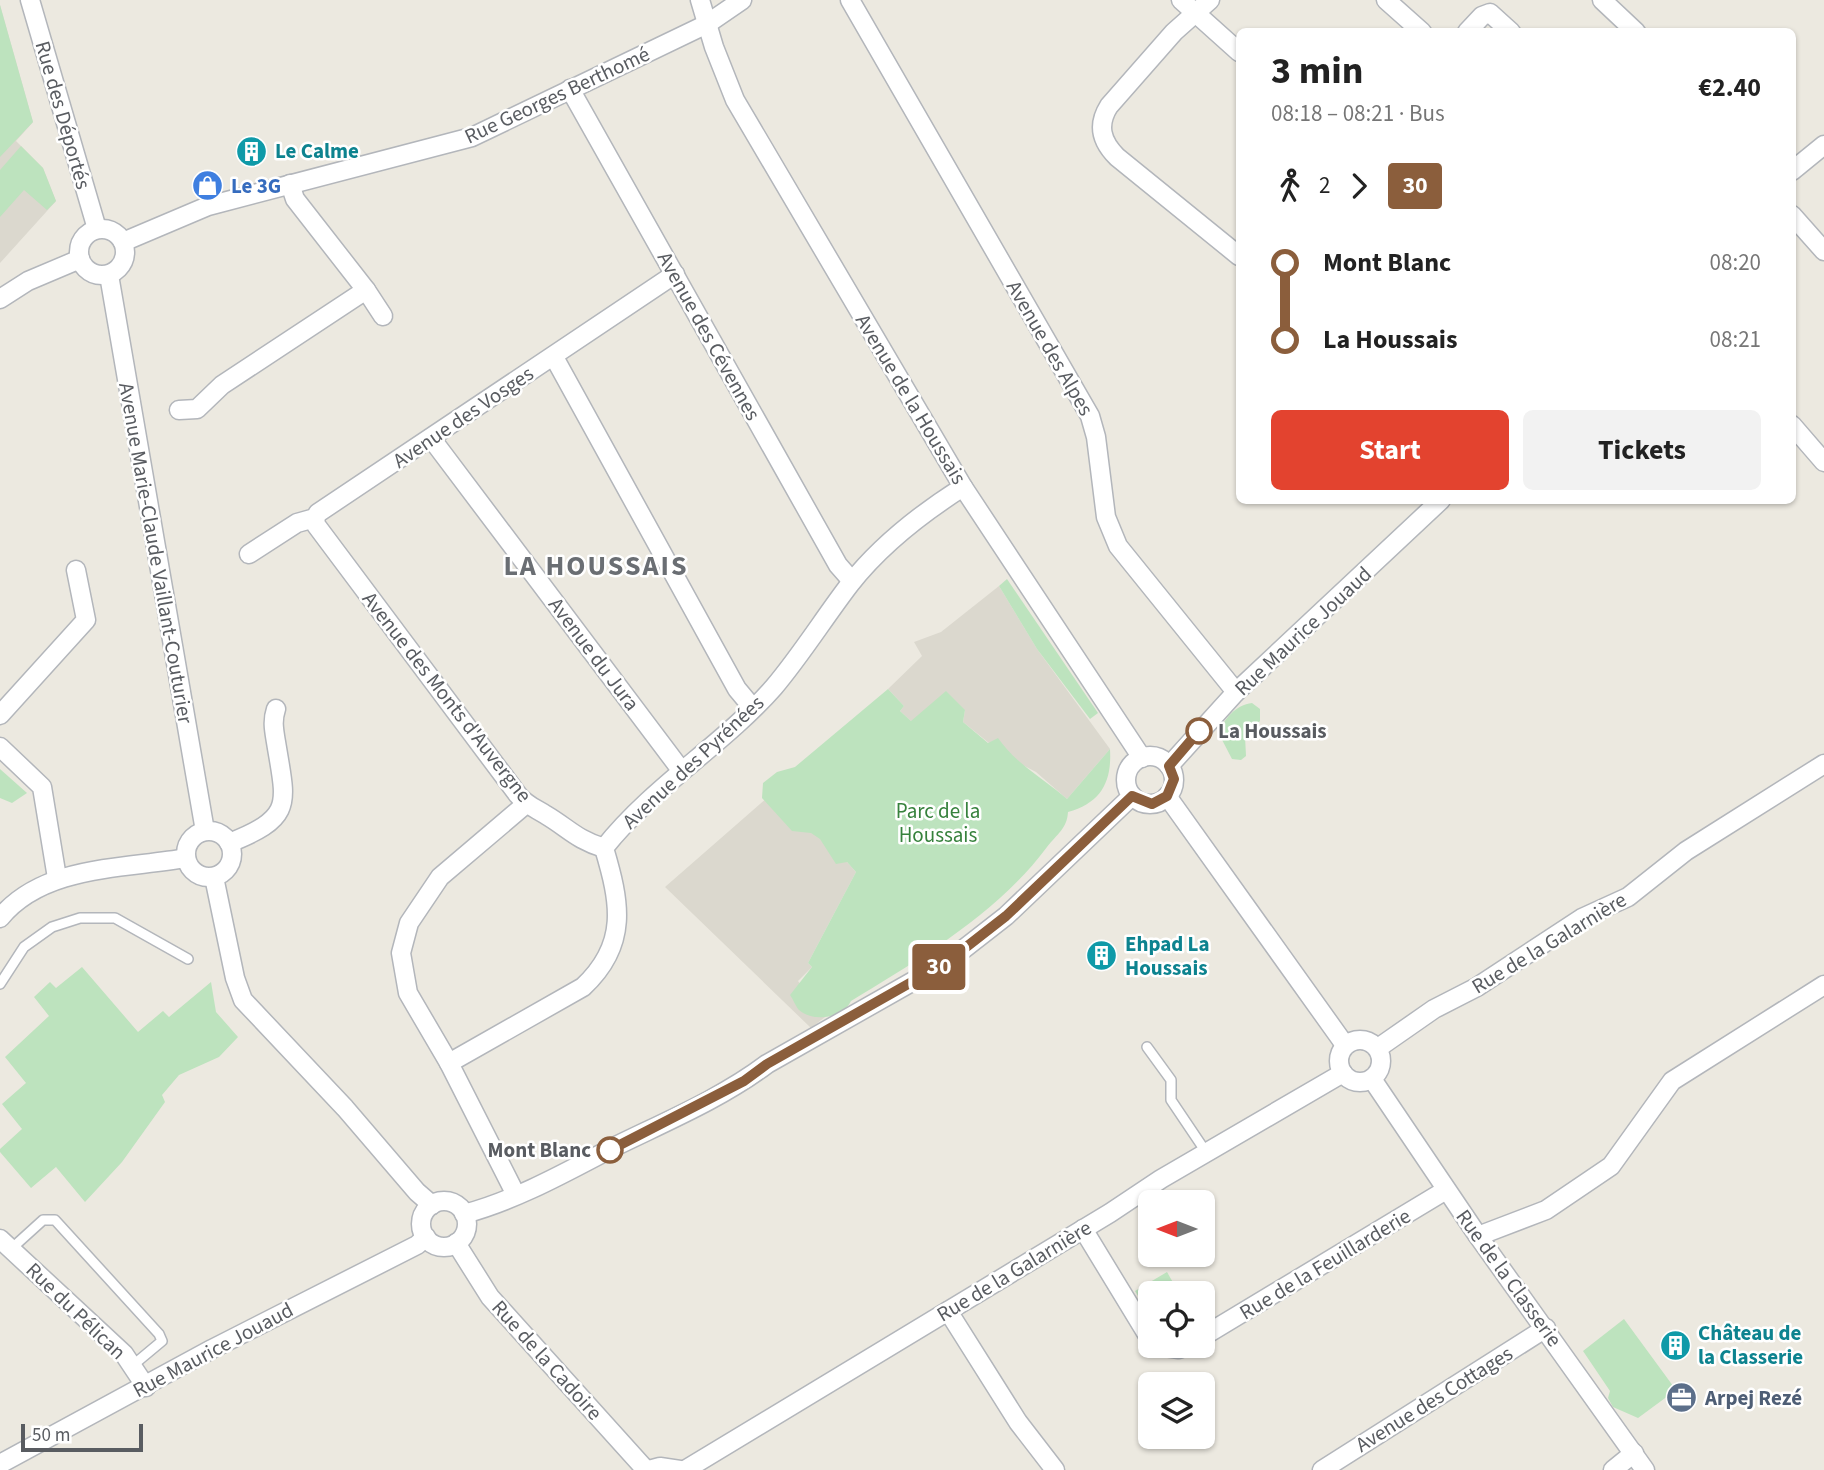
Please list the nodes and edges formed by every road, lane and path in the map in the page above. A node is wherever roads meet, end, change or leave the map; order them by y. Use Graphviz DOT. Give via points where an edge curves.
graph roads {
  1 [pos="30,0"];
  2 [pos="700,0"];
  3 [pos="742,0"];
  4 [pos="850,0"];
  5 [pos="1181,0"];
  6 [pos="1210,0"];
  7 [pos="1386,0"];
  8 [pos="1602,0"];
  9 [pos="1496,7"];
  10 [pos="1195,15"];
  11 [pos="707,24"];
  12 [pos="1418,28"];
  13 [pos="1471,28"];
  14 [pos="1509,28"];
  15 [pos="1632,28"];
  16 [pos="1236,49"];
  17 [pos="570,89"];
  18 [pos="1824,145"];
  19 [pos="1796,168"];
  20 [pos="290,184"];
  21 [pos="1796,220"];
  22 [pos="97,229"];
  23 [pos="123,242"];
  24 [pos="1824,251"];
  25 [pos="1236,254"];
  26 [pos="80,259"];
  27 [pos="675,274"];
  28 [pos="109,275"];
  29 [pos="366,290"];
  30 [pos="0,299"];
  31 [pos="383,316"];
  32 [pos="554,357"];
  33 [pos="179,410"];
  34 [pos="1796,430"];
  35 [pos="431,438"];
  36 [pos="1824,461"];
  37 [pos="963,487"];
  38 [pos="1437,504"];
  39 [pos="314,518"];
  40 [pos="249,554"];
  41 [pos="76,570"];
  42 [pos="852,581"];
  43 [pos="1236,692"];
  44 [pos="752,707"];
  45 [pos="276,709"];
  46 [pos="0,715"];
  47 [pos="0,747"];
  48 [pos="1142,758"];
  49 [pos="1824,764"];
  50 [pos="1169,766"];
  51 [pos="681,770"];
  52 [pos="1132,796"];
  53 [pos="1167,796"];
  54 [pos="526,804"];
  55 [pos="205,831"];
  56 [pos="229,843"];
  57 [pos="604,848"];
  58 [pos="186,858"];
  59 [pos="214,877"];
  60 [pos="57,878"];
  61 [pos="0,918"];
  62 [pos="188,959"];
  63 [pos="0,984"];
  64 [pos="1824,985"];
  65 [pos="1345,1045"];
  66 [pos="1147,1047"];
  67 [pos="1378,1048"];
  68 [pos="449,1063"];
  69 [pos="1343,1073"];
  70 [pos="1372,1079"];
  71 [pos="1206,1152"];
  72 [pos="1446,1190"];
  73 [pos="516,1195"];
  74 [pos="432,1205"];
  75 [pos="464,1214"];
  76 [pos="1083,1229"];
  77 [pos="426,1237"];
  78 [pos="1478,1237"];
  79 [pos="456,1243"];
  80 [pos="5,1244"];
  81 [pos="948,1311"];
  82 [pos="1138,1319"];
  83 [pos="1546,1328"];
  84 [pos="1215,1329"];
  85 [pos="132,1366"];
  86 [pos="146,1387"];
  87 [pos="1633,1453"];
  88 [pos="0,1464"];
  89 [pos="647,1470"];
  90 [pos="683,1470"];
  91 [pos="1055,1470"];
  92 [pos="1322,1470"];
  93 [pos="1613,1470"];
  94 [pos="1646,1470"];
  1 -- 22 [label="street, Rue des Déportés"];
  2 -- 11 [label="street, Avenue de la Houssais"];
  3 -- 11 [label="street, Rue Georges Berthomé"];
  4 -- 43 [label="street, Avenue des Alpes" via="1090,416 1106,517 1118,546"];
  5 -- 10 [label="street"];
  6 -- 10 [label="street"];
  7 -- 12 [label="street"];
  8 -- 15 [label="street"];
  9 -- 13 [label="street"];
  9 -- 14 [label="street"];
  10 -- 16 [label="street"];
  10 -- 25 [label="street" via="1174,32 1109,106 1102,137 1117,157"];
  11 -- 17 [label="street, Rue Georges Berthomé"];
  11 -- 37 [label="street, Avenue de la Houssais" via="735,100"];
  17 -- 20 [label="street, Rue Georges Berthomé" via="472,137"];
  17 -- 27 [label="street, Avenue des Cévennes"];
  18 -- 19 [label="street"];
  20 -- 23 [label="street, Rue Georges Berthomé" via="208,206"];
  20 -- 29 [label="street" via="295,199"];
  21 -- 24 [label="street"];
  22 -- 23 [label="street" via="113,231"];
  22 -- 26 [label="street" via="80,243"];
  23 -- 28 [label="street" via="126,256"];
  26 -- 28 [label="street" via="93,274"];
  26 -- 30 [label="street" via="28,281"];
  27 -- 32 [label="street, Avenue des Vosges"];
  27 -- 42 [label="street, Avenue des Cévennes" via="838,565"];
  28 -- 55 [label="street, Avenue Marie-Claude Vaillant-Couturier"];
  29 -- 31 [label="street"];
  29 -- 33 [label="street" via="222,385 197,409"];
  32 -- 35 [label="street, Avenue des Vosges"];
  32 -- 44 [label="street" via="737,689"];
  34 -- 36 [label="street"];
  35 -- 39 [label="street, Avenue des Vosges"];
  35 -- 51 [label="street, Avenue du Jura"];
  37 -- 42 [label="street, Avenue des Pyrénées" via="931,508"];
  37 -- 48 [label="street, Avenue de la Houssais"];
  38 -- 43 [label="street, Rue Maurice Jouaud"];
  39 -- 40 [label="street, Avenue des Vosges" via="297,523"];
  39 -- 54 [label="street, Avenue des Monts d'Auvergne"];
  41 -- 46 [label="street" via="86,620"];
  42 -- 44 [label="street, Avenue des Pyrénées" via="773,688"];
  43 -- 50 [label="street, Rue Maurice Jouaud"];
  44 -- 51 [label="street, Avenue des Pyrénées"];
  45 -- 56 [label="street" via="272,720 284,786 282,807 270,824"];
  47 -- 60 [label="street" via="42,787"];
  48 -- 50 [label="street" via="1159,758"];
  48 -- 52 [label="street" via="1126,777"];
  49 -- 67 [label="street, Rue de la Galarnière" via="1686,851 1628,897 1582,918"];
  50 -- 53 [label="street" via="1174,779"];
  51 -- 57 [label="street, Avenue des Pyrénées" via="625,821"];
  52 -- 53 [label="street" via="1152,804"];
  52 -- 73 [label="street" via="1006,916 913,984 744,1081"];
  53 -- 65 [label="street"];
  54 -- 57 [label="street, Avenue des Monts d'Auvergne" via="580,841"];
  54 -- 68 [label="street" via="440,877 404,937 402,968 408,993"];
  55 -- 56 [label="street" via="220,834"];
  55 -- 58 [label="street" via="190,841"];
  56 -- 59 [label="street" via="230,863"];
  57 -- 68 [label="street" via="618,919 605,962 583,987"];
  58 -- 59 [label="street" via="196,873"];
  58 -- 60 [label="street"];
  59 -- 74 [label="street" via="243,1000"];
  60 -- 61 [label="street" via="22,896"];
  62 -- 63 [label="lane" via="115,918 80,918 52,927 24,947"];
  64 -- 78 [label="street" via="1672,1081 1611,1166 1546,1210"];
  65 -- 67 [label="street" via="1363,1040"];
  65 -- 69 [label="street" via="1339,1057"];
  66 -- 71 [label="lane" via="1171,1080 1171,1100"];
  67 -- 70 [label="street" via="1381,1064"];
  68 -- 73 [label="street"];
  69 -- 70 [label="street" via="1357,1082"];
  69 -- 71 [label="street, Rue de la Galarnière"];
  70 -- 72 [label="street, Rue de la Classerie"];
  71 -- 76 [label="street, Rue de la Galarnière"];
  72 -- 78 [label="street, Rue de la Classerie"];
  72 -- 84 [label="street, Rue de la Feuillarderie"];
  73 -- 75 [label="street"];
  74 -- 75 [label="street" via="451,1202"];
  74 -- 77 [label="street" via="422,1219"];
  75 -- 79 [label="street" via="466,1230"];
  76 -- 81 [label="street, Rue de la Galarnière"];
  76 -- 82 [label="street"];
  77 -- 79 [label="street" via="440,1246"];
  77 -- 86 [label="street, Rue Maurice Jouaud"];
  78 -- 83 [label="street, Rue de la Classerie"];
  79 -- 89 [label="street, Rue de la Cadoire" via="490,1297"];
  80 -- 85 [label="street, Rue du Pélican" via="89,1319"];
  80 -- 85 [label="lane" via="43,1220 55,1220 159,1334 162,1341 158,1347"];
  81 -- 90 [label="street, Rue de la Galarnière"];
  81 -- 91 [label="street" via="1018,1422"];
  83 -- 87 [label="street, Rue de la Classerie"];
  83 -- 92 [label="street, Avenue des Cottages"];
  85 -- 86 [label="street, Rue du Pélican"];
  86 -- 88 [label="street, Rue Maurice Jouaud"];
  87 -- 93 [label="street"];
  87 -- 94 [label="street, Rue de la Classerie"];
  89 -- 90 [label="street"];
}
